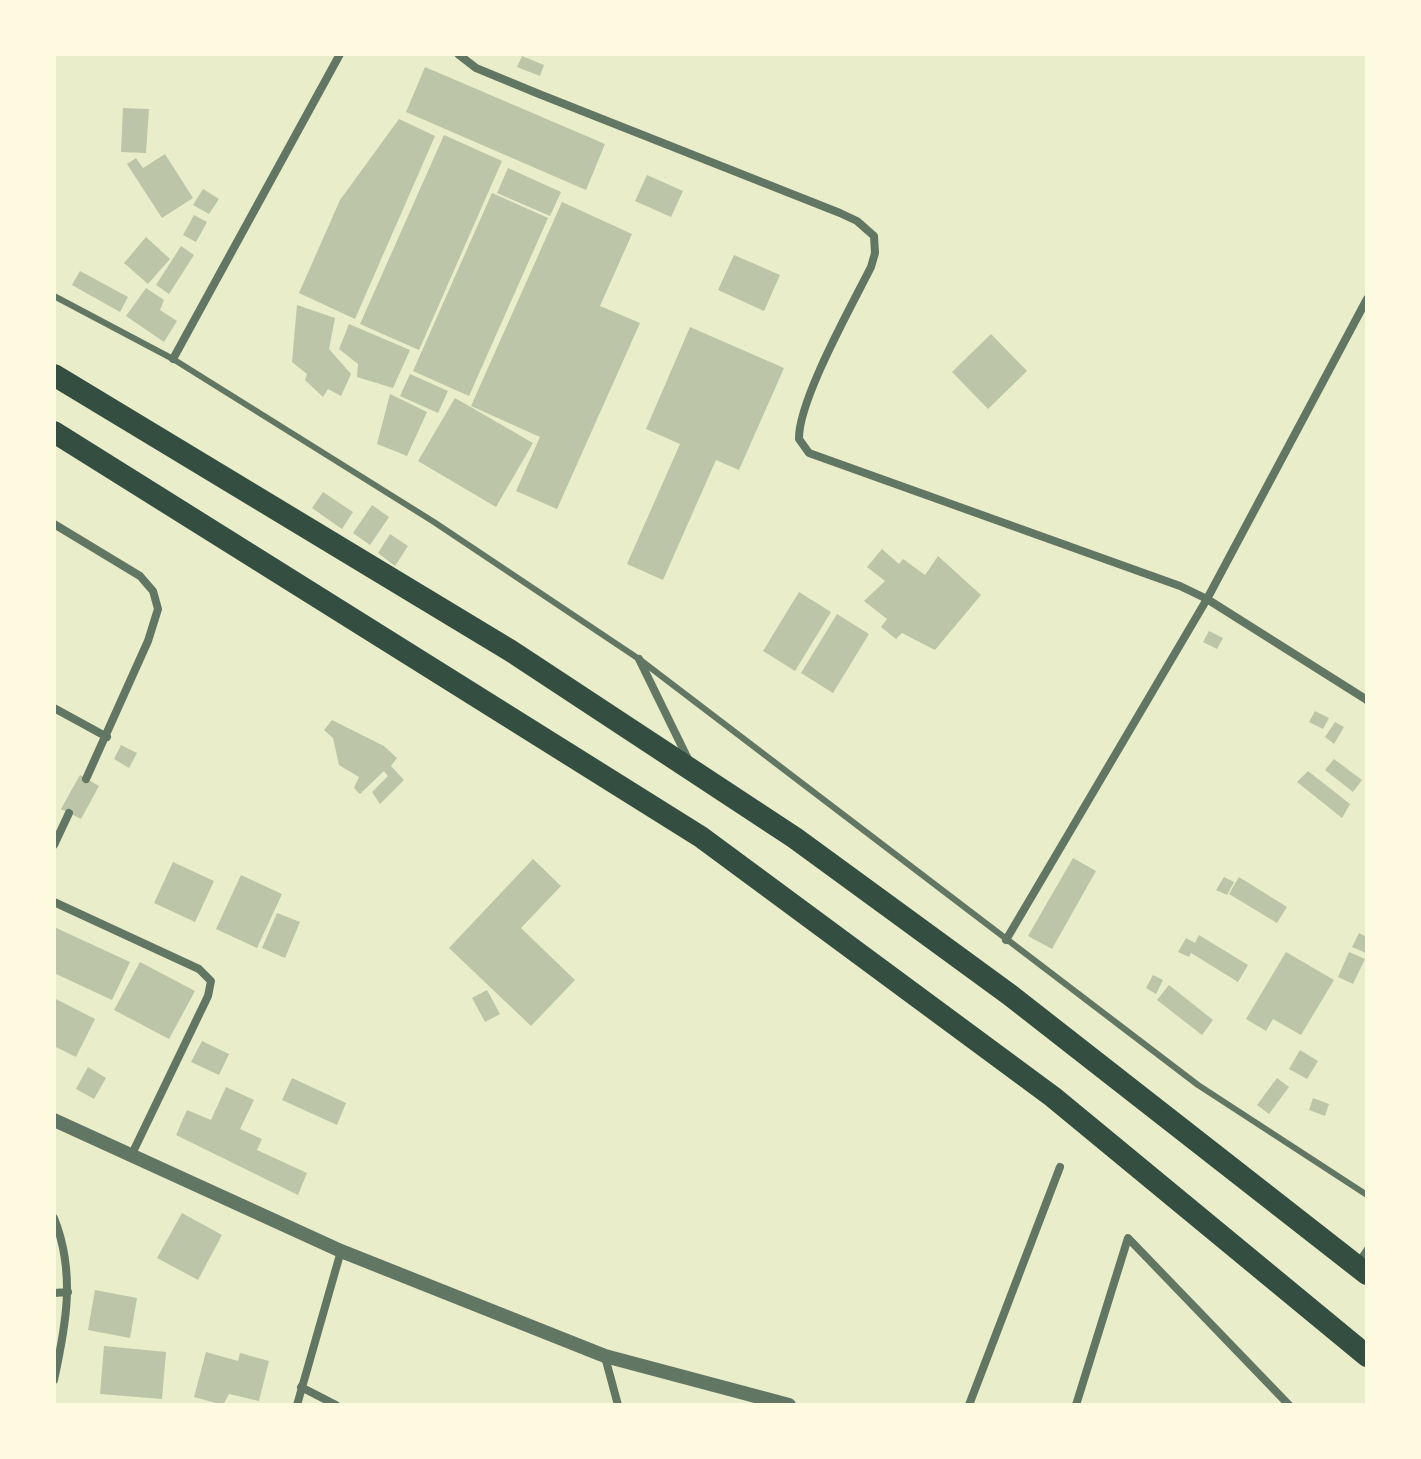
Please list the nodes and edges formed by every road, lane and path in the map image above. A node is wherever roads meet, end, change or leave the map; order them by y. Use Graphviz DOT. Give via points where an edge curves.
graph roads {
  1 [pos="340,54"];
  2 [pos="458,54"];
  3 [pos="54,296"];
  4 [pos="1367,299"];
  5 [pos="173,359"];
  6 [pos="54,375"];
  7 [pos="54,432"];
  8 [pos="54,524"];
  9 [pos="1207,599"];
  10 [pos="639,659"];
  11 [pos="1367,700"];
  12 [pos="54,708"];
  13 [pos="107,737"];
  14 [pos="695,772"];
  15 [pos="86,779"];
  16 [pos="69,813"];
  17 [pos="54,845"];
  18 [pos="54,902"];
  19 [pos="1006,940"];
  20 [pos="54,1120"];
  21 [pos="131,1156"];
  22 [pos="1060,1167"];
  23 [pos="1367,1195"];
  24 [pos="54,1218"];
  25 [pos="341,1251"];
  26 [pos="1363,1263"];
  27 [pos="68,1292"];
  28 [pos="54,1293"];
  29 [pos="605,1356"];
  30 [pos="1367,1356"];
  31 [pos="54,1380"];
  32 [pos="301,1387"];
  33 [pos="297,1405"];
  34 [pos="336,1405"];
  35 [pos="618,1405"];
  36 [pos="789,1405"];
  37 [pos="969,1405"];
  38 [pos="1076,1405"];
  39 [pos="1289,1405"];
  1 -- 5 [label="street"];
  2 -- 9 [label="street" via="514,84 840,213 874,236 871,267 800,425 799,439 809,453"];
  3 -- 5 [label="lane"];
  4 -- 9 [label="street"];
  5 -- 10 [label="lane" via="434,522"];
  6 -- 14 [label="highway" via="511,651"];
  7 -- 30 [label="highway" via="701,837 1053,1097"];
  8 -- 13 [label="street" via="140,576 153,591 158,609"];
  9 -- 11 [label="street"];
  9 -- 19 [label="street"];
  10 -- 14 [label="street"];
  10 -- 19 [label="lane"];
  12 -- 13 [label="street"];
  13 -- 15 [label="street"];
  14 -- 26 [label="highway" via="1010,995"];
  16 -- 17 [label="street"];
  18 -- 21 [label="street" via="199,969 211,981"];
  19 -- 23 [label="lane" via="1198,1085"];
  20 -- 21 [label="street"];
  21 -- 25 [label="street"];
  22 -- 37 [label="street"];
  24 -- 27 [label="street"];
  25 -- 29 [label="street"];
  25 -- 32 [label="street"];
  27 -- 28 [label="street"];
  27 -- 31 [label="street"];
  29 -- 35 [label="street"];
  29 -- 36 [label="street"];
  32 -- 33 [label="street"];
  32 -- 34 [label="street"];
  38 -- 39 [label="street" via="1128,1238"];
}
